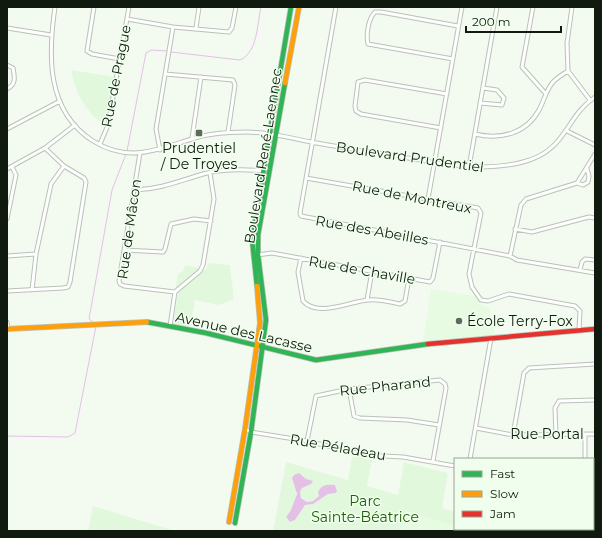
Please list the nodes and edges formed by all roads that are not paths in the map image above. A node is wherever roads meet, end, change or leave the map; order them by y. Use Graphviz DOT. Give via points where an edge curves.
graph roads {
  1 [pos="56,7"];
  2 [pos="94,7"];
  3 [pos="129,7"];
  4 [pos="199,7"];
  5 [pos="236,7"];
  6 [pos="291,7"];
  7 [pos="299,7"];
  8 [pos="336,7"];
  9 [pos="462,7"];
  10 [pos="497,7"];
  11 [pos="533,7"];
  12 [pos="572,7"];
  13 [pos="127,19"];
  14 [pos="458,26"];
  15 [pos="173,27"];
  16 [pos="7,28"];
  17 [pos="196,28"];
  18 [pos="51,35"];
  19 [pos="120,59"];
  20 [pos="453,59"];
  21 [pos="7,65"];
  22 [pos="568,71"];
  23 [pos="165,74"];
  24 [pos="202,77"];
  25 [pos="483,88"];
  26 [pos="7,89"];
  27 [pos="447,94"];
  28 [pos="546,94"];
  29 [pos="595,97"];
  30 [pos="590,100"];
  31 [pos="60,101"];
  32 [pos="480,103"];
  33 [pos="75,125"];
  34 [pos="441,128"];
  35 [pos="7,129"];
  36 [pos="567,131"];
  37 [pos="228,132"];
  38 [pos="273,134"];
  39 [pos="475,134"];
  40 [pos="192,138"];
  41 [pos="312,142"];
  42 [pos="100,144"];
  43 [pos="595,145"];
  44 [pos="45,148"];
  45 [pos="160,150"];
  46 [pos="140,153"];
  47 [pos="595,154"];
  48 [pos="434,163"];
  49 [pos="12,166"];
  50 [pos="64,166"];
  51 [pos="469,167"];
  52 [pos="7,169"];
  53 [pos="587,169"];
  54 [pos="264,171"];
  55 [pos="210,173"];
  56 [pos="306,178"];
  57 [pos="577,183"];
  58 [pos="135,190"];
  59 [pos="428,199"];
  60 [pos="8,208"];
  61 [pos="595,218"];
  62 [pos="7,219"];
  63 [pos="211,222"];
  64 [pos="515,230"];
  65 [pos="440,242"];
  66 [pos="474,249"];
  67 [pos="124,250"];
  68 [pos="36,254"];
  69 [pos="7,256"];
  70 [pos="256,256"];
  71 [pos="510,256"];
  72 [pos="301,258"];
  73 [pos="595,260"];
  74 [pos="580,270"];
  75 [pos="372,271"];
  76 [pos="595,273"];
  77 [pos="409,278"];
  78 [pos="32,290"];
  79 [pos="7,292"];
  80 [pos="175,292"];
  81 [pos="367,300"];
  82 [pos="7,322"];
  83 [pos="170,326"];
  84 [pos="7,329"];
  85 [pos="595,329"];
  86 [pos="579,330"];
  87 [pos="491,338"];
  88 [pos="256,346"];
  89 [pos="262,347"];
  90 [pos="595,364"];
  91 [pos="349,389"];
  92 [pos="595,400"];
  93 [pos="439,425"];
  94 [pos="245,428"];
  95 [pos="476,428"];
  96 [pos="251,432"];
  97 [pos="585,434"];
  98 [pos="595,434"];
  99 [pos="513,435"];
  100 [pos="556,436"];
  101 [pos="307,441"];
  102 [pos="470,458"];
  103 [pos="585,458"];
  104 [pos="432,461"];
  105 [pos="454,466"];
  106 [pos="229,522"];
  107 [pos="235,523"];
  1 -- 18 [label="street"];
  2 -- 19 [label="street" via="88,52"];
  3 -- 13 [label="street, Rue de Prague"];
  4 -- 17 [label="street"];
  5 -- 17 [label="street" via="229,32"];
  6 -- 38 [label="street, Boulevard René-Laennec"];
  7 -- 38 [label="street, Boulevard René-Laennec"];
  8 -- 41 [label="street, Rue des Abeilles"];
  9 -- 14 [label="street"];
  10 -- 25 [label="street"];
  11 -- 28 [label="street" via="522,67"];
  12 -- 22 [label="street"];
  13 -- 15 [label="street"];
  13 -- 19 [label="street, Rue de Prague"];
  14 -- 20 [label="street"];
  14 -- 20 [label="street" via="381,12 375,12 370,16 368,44"];
  15 -- 17 [label="street"];
  15 -- 23 [label="street"];
  16 -- 18 [label="street"];
  18 -- 31 [label="street" via="51,66"];
  19 -- 42 [label="street, Rue de Prague" via="108,125"];
  20 -- 27 [label="street"];
  21 -- 26 [label="street" via="13,68 14,82"];
  22 -- 28 [label="street" via="553,82"];
  22 -- 30 [label="street"];
  23 -- 24 [label="street"];
  23 -- 45 [label="street" via="156,129"];
  24 -- 37 [label="street" via="233,80 235,85"];
  24 -- 40 [label="street"];
  25 -- 32 [label="street"];
  25 -- 32 [label="street" via="498,90 504,98 502,106"];
  27 -- 34 [label="street"];
  27 -- 34 [label="street" via="365,80 358,82 355,106 356,111 361,114"];
  28 -- 39 [label="street" via="534,119 521,130 507,136"];
  29 -- 30 [label="street, Boulevard Prudentiel"];
  30 -- 36 [label="street, Boulevard Prudentiel"];
  31 -- 33 [label="street"];
  31 -- 35 [label="street"];
  32 -- 39 [label="street"];
  33 -- 42 [label="street, Boulevard Prudentiel"];
  33 -- 44 [label="street"];
  34 -- 48 [label="street"];
  36 -- 43 [label="street"];
  36 -- 51 [label="street, Boulevard Prudentiel" via="554,146 536,158 491,168"];
  37 -- 38 [label="street, Boulevard Prudentiel"];
  37 -- 40 [label="street, Boulevard Prudentiel"];
  38 -- 41 [label="street, Boulevard Prudentiel"];
  38 -- 54 [label="street, Boulevard René-Laennec"];
  38 -- 70 [label="street, Boulevard René-Laennec"];
  39 -- 51 [label="street"];
  40 -- 45 [label="street, Boulevard Prudentiel"];
  41 -- 48 [label="street, Boulevard Prudentiel"];
  41 -- 56 [label="street, Rue des Abeilles"];
  42 -- 46 [label="street, Boulevard Prudentiel" via="122,152"];
  44 -- 49 [label="street"];
  44 -- 50 [label="street"];
  45 -- 46 [label="street, Boulevard Prudentiel"];
  46 -- 58 [label="street, Rue de Mâcon"];
  47 -- 53 [label="street"];
  48 -- 51 [label="street, Boulevard Prudentiel"];
  48 -- 59 [label="street"];
  49 -- 52 [label="street"];
  49 -- 60 [label="street" via="16,175"];
  50 -- 68 [label="street" via="50,189"];
  50 -- 78 [label="street" via="84,178 86,182 70,282 68,287"];
  53 -- 57 [label="street"];
  53 -- 57 [label="street" via="588,182"];
  54 -- 55 [label="street" via="239,169"];
  54 -- 70 [label="street, Boulevard René-Laennec" via="252,239"];
  55 -- 58 [label="street" via="165,187"];
  55 -- 63 [label="street" via="214,199"];
  56 -- 59 [label="street, Rue de Montreux"];
  56 -- 65 [label="street, Rue des Abeilles" via="300,213 303,218"];
  57 -- 64 [label="street" via="526,199 518,212"];
  58 -- 67 [label="street, Rue de Mâcon"];
  59 -- 66 [label="street, Rue de Montreux" via="478,208 480,213"];
  60 -- 62 [label="street"];
  61 -- 64 [label="street" via="589,217 532,232"];
  63 -- 67 [label="street" via="192,219 171,224 163,252"];
  63 -- 80 [label="street" via="202,268"];
  64 -- 71 [label="street"];
  65 -- 66 [label="street, Rue des Abeilles"];
  65 -- 77 [label="street, Rue de Chaville" via="430,282"];
  66 -- 71 [label="street, Rue des Abeilles"];
  66 -- 86 [label="street" via="469,274 481,300 488,301 510,294 575,306 580,311"];
  67 -- 80 [label="street, Rue de Mâcon" via="119,281 121,286"];
  68 -- 69 [label="street"];
  68 -- 78 [label="street"];
  70 -- 72 [label="street, Rue de Chaville" via="272,253"];
  70 -- 88 [label="street, Boulevard René-Laennec" via="260,315"];
  70 -- 89 [label="street, Boulevard René-Laennec" via="266,314"];
  71 -- 74 [label="street, Rue des Abeilles" via="517,260"];
  72 -- 75 [label="street, Rue de Chaville"];
  72 -- 81 [label="street" via="298,272 302,301 305,304 322,308"];
  73 -- 74 [label="street" via="585,259"];
  74 -- 76 [label="street, Rue des Abeilles"];
  75 -- 77 [label="street, Rue de Chaville"];
  75 -- 81 [label="street"];
  77 -- 81 [label="street" via="405,300 400,304"];
  78 -- 79 [label="street"];
  80 -- 83 [label="street"];
  82 -- 84 [label="street"];
  83 -- 84 [label="street, Avenue des Lacasse" via="144,322"];
  83 -- 88 [label="street, Avenue des Lacasse"];
  85 -- 86 [label="street, Avenue des Lacasse"];
  86 -- 87 [label="street, Avenue des Lacasse"];
  87 -- 89 [label="street, Avenue des Lacasse" via="394,347 316,360"];
  87 -- 95 [label="street"];
  88 -- 89 [label="street, Avenue des Lacasse"];
  88 -- 94 [label="street, Boulevard René-Laennec"];
  89 -- 96 [label="street, Boulevard René-Laennec"];
  90 -- 99 [label="street" via="529,368 524,373"];
  91 -- 93 [label="street" via="354,416"];
  91 -- 93 [label="street, Rue Pharand" via="440,380 446,388"];
  91 -- 101 [label="street, Rue Pharand" via="316,396"];
  92 -- 100 [label="street" via="558,401 555,408"];
  93 -- 104 [label="street, Rue Pharand"];
  94 -- 96 [label="street, Rue Péladeau"];
  94 -- 106 [label="street, Boulevard René-Laennec"];
  95 -- 99 [label="street, Rue Portal"];
  95 -- 102 [label="street"];
  96 -- 101 [label="street, Rue Péladeau"];
  96 -- 107 [label="street, Boulevard René-Laennec"];
  97 -- 98 [label="street, Rue Portal"];
  97 -- 100 [label="street, Rue Portal"];
  97 -- 103 [label="street"];
  99 -- 100 [label="street, Rue Portal"];
  101 -- 104 [label="street, Rue Péladeau" via="365,455"];
  104 -- 105 [label="street, Rue Péladeau"];
}
